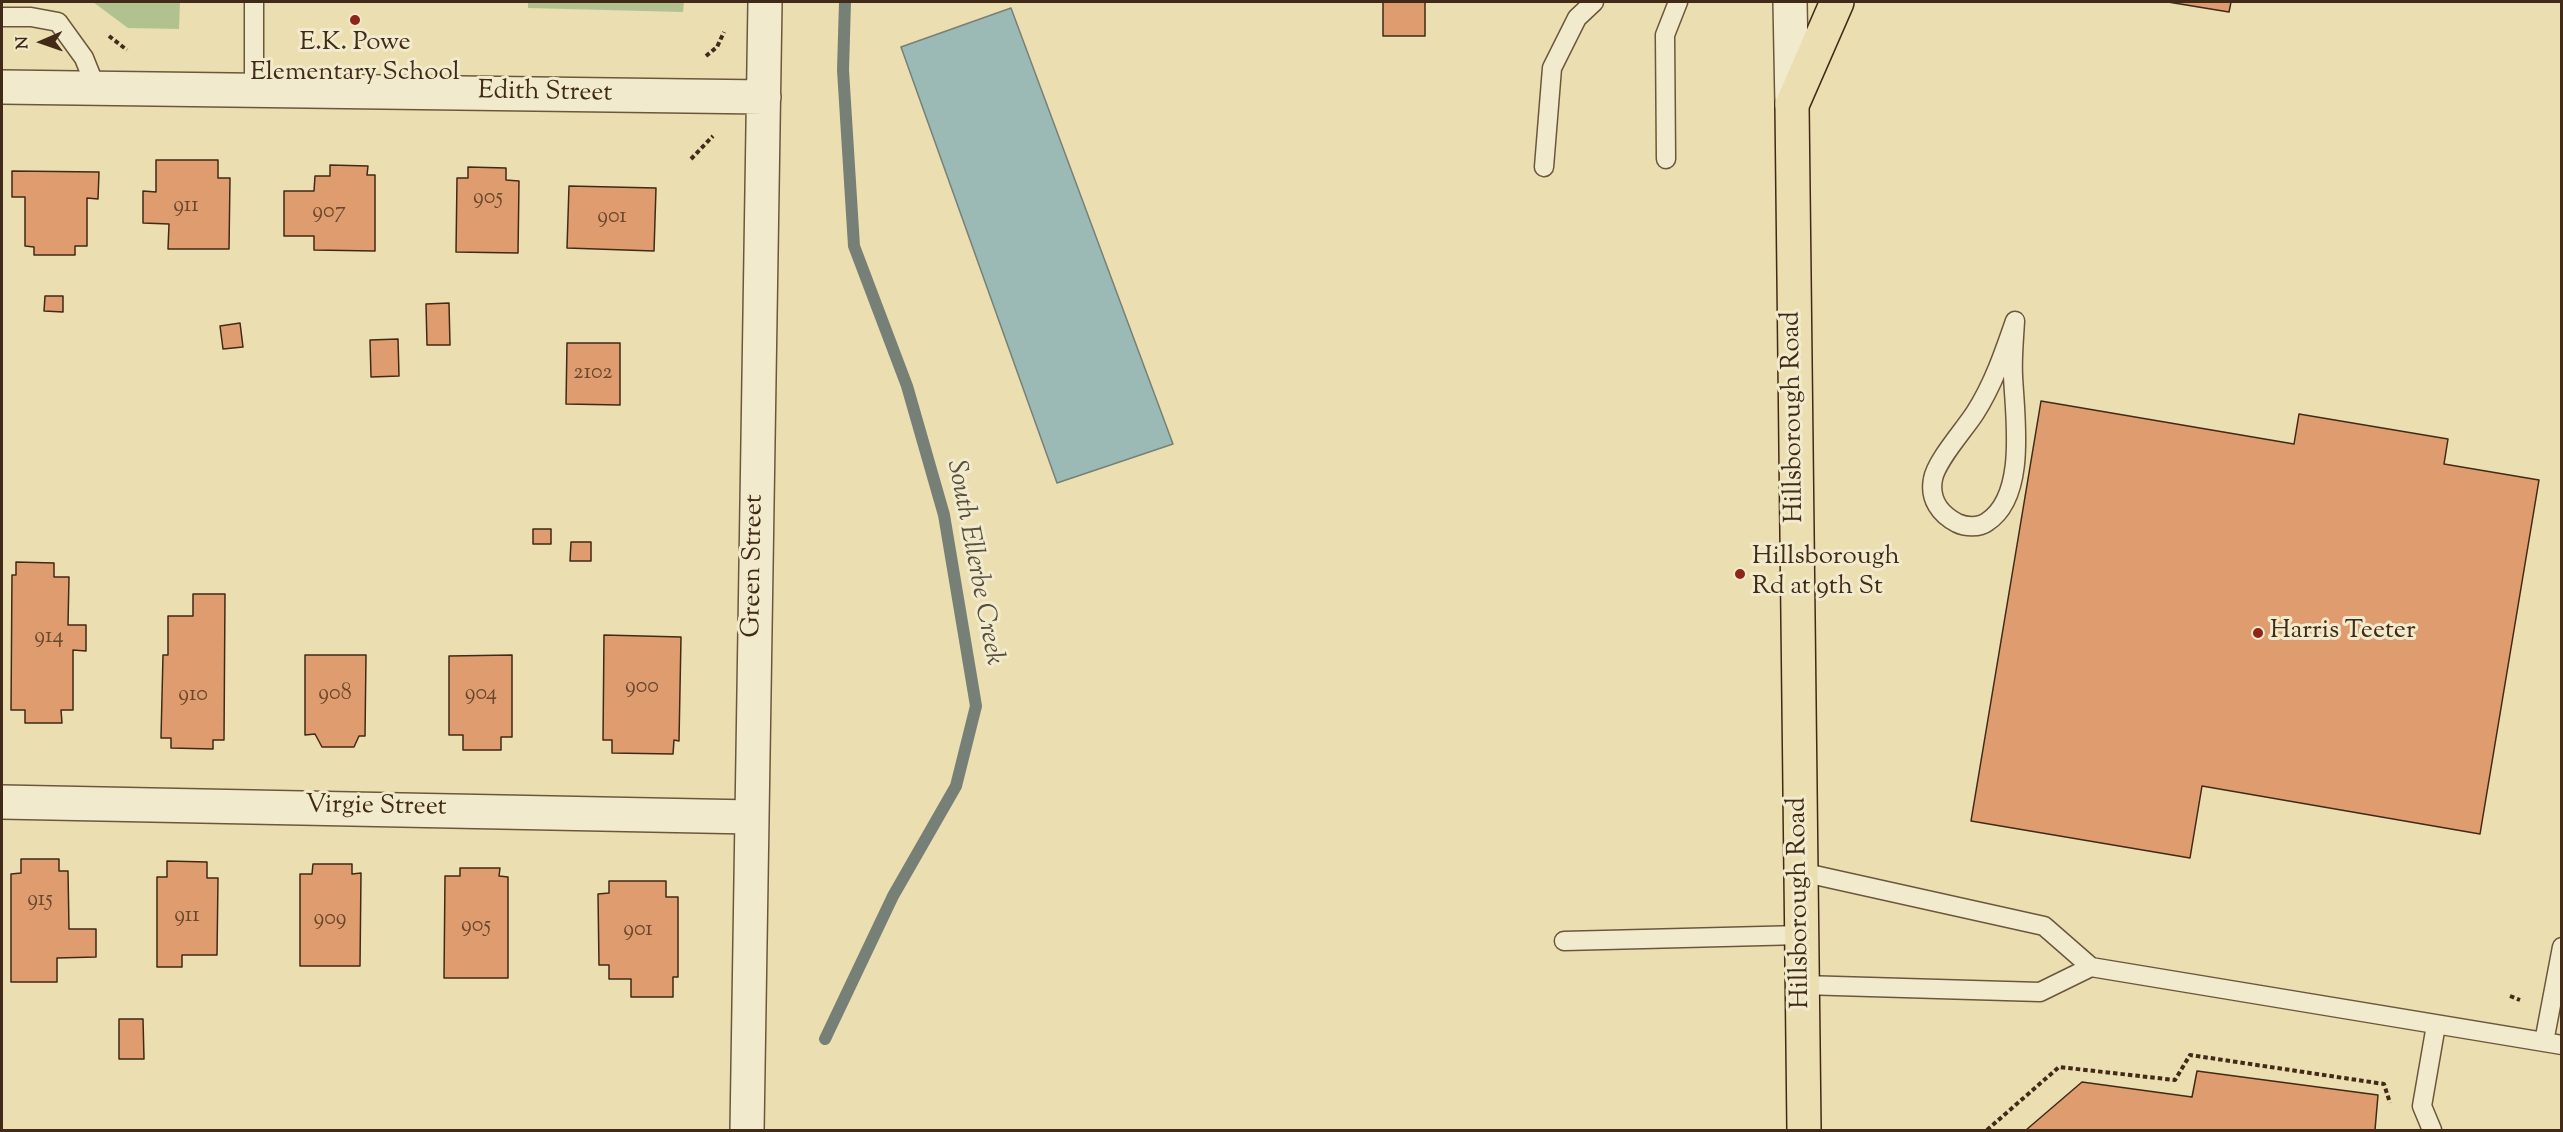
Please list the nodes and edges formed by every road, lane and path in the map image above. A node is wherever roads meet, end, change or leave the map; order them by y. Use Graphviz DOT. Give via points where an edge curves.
graph roads {
  1 [pos="254,2"];
  2 [pos="765,2"];
  3 [pos="1594,2"];
  4 [pos="1678,2"];
  5 [pos="1790,2"];
  6 [pos="1837,2"];
  7 [pos="2,16"];
  8 [pos="2,87"];
  9 [pos="96,88"];
  10 [pos="254,90"];
  11 [pos="764,97"];
  12 [pos="1792,105"];
  13 [pos="716,131"];
  14 [pos="691,159"];
  15 [pos="1666,159"];
  16 [pos="1544,167"];
  17 [pos="2015,321"];
  18 [pos="2,802"];
  19 [pos="751,818"];
  20 [pos="1801,872"];
  21 [pos="1802,935"];
  22 [pos="1564,941"];
  23 [pos="2562,947"];
  24 [pos="2091,967"];
  25 [pos="1802,985"];
  26 [pos="2436,1025"];
  27 [pos="2553,1043"];
  28 [pos="2392,1112"];
  29 [pos="747,1131"];
  30 [pos="1804,1131"];
  31 [pos="1987,1131"];
  32 [pos="2432,1131"];
  1 -- 10 [label="lane"];
  2 -- 11 [label="street, Green Street"];
  3 -- 16 [label="lane" via="1577,18 1551,68"];
  4 -- 15 [label="lane" via="1665,36"];
  5 -- 12 [label="street"];
  6 -- 12 [label="main road, Hillsborough Road"];
  7 -- 9 [label="lane" via="58,22 84,58"];
  8 -- 9 [label="street, Edith Street"];
  9 -- 10 [label="street, Edith Street"];
  10 -- 11 [label="street, Edith Street"];
  11 -- 19 [label="street, Green Street"];
  12 -- 20 [label="main road, Hillsborough Road"];
  13 -- 14 [label="path"];
  17 -- 17 [label="lane" via="1998,370 1933,478 1933,498 1944,516 1963,526 1983,525 2000,514 2013,481 2017,428"];
  18 -- 19 [label="street, Virgie Street"];
  19 -- 29 [label="street, Green Street"];
  20 -- 21 [label="main road, Hillsborough Road"];
  20 -- 24 [label="lane" via="2044,926"];
  21 -- 22 [label="lane"];
  21 -- 25 [label="main road, Hillsborough Road"];
  23 -- 27 [label="lane"];
  24 -- 25 [label="lane" via="2040,992"];
  24 -- 26 [label="lane"];
  25 -- 30 [label="main road, Hillsborough Road"];
  26 -- 27 [label="lane"];
  26 -- 32 [label="lane" via="2422,1106"];
  28 -- 31 [label="path" via="2384,1084 2190,1055 2175,1080 2059,1067"];
}
